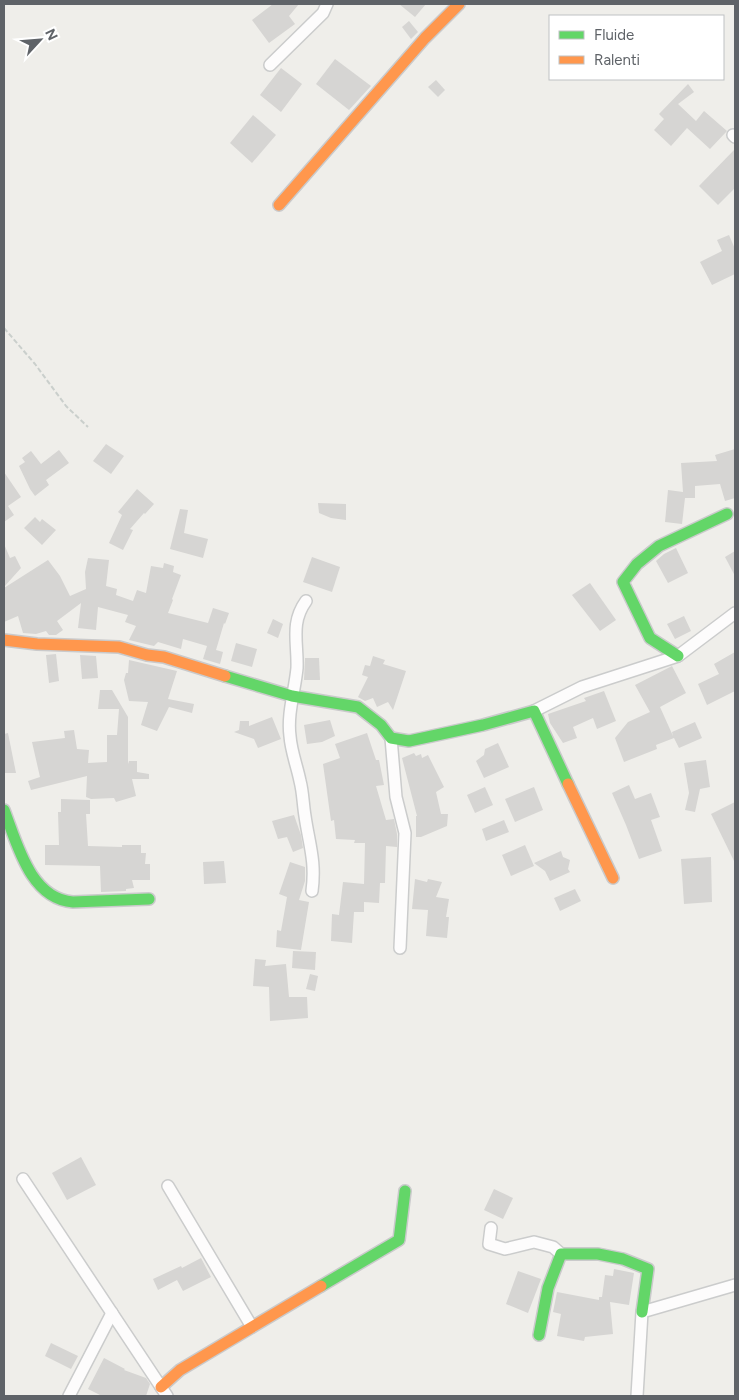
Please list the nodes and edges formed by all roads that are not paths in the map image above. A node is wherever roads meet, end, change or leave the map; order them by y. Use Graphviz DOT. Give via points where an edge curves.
graph roads {
  1 [pos="327,4"];
  2 [pos="459,4"];
  3 [pos="270,65"];
  4 [pos="279,205"];
  5 [pos="728,514"];
  6 [pos="306,601"];
  7 [pos="735,613"];
  8 [pos="4,640"];
  9 [pos="678,656"];
  10 [pos="292,696"];
  11 [pos="534,711"];
  12 [pos="391,738"];
  13 [pos="4,810"];
  14 [pos="613,878"];
  15 [pos="312,891"];
  16 [pos="149,899"];
  17 [pos="400,948"];
  18 [pos="23,1179"];
  19 [pos="168,1186"];
  20 [pos="405,1191"];
  21 [pos="491,1228"];
  22 [pos="561,1254"];
  23 [pos="735,1285"];
  24 [pos="642,1312"];
  25 [pos="112,1313"];
  26 [pos="252,1327"];
  27 [pos="539,1335"];
  28 [pos="164,1392"];
  29 [pos="69,1396"];
  30 [pos="637,1396"];
  1 -- 3 [label="street" via="323,13"];
  2 -- 4 [label="street" via="425,38"];
  5 -- 9 [label="street" via="659,546 637,564 623,582 650,638"];
  6 -- 10 [label="street" via="298,612 297,668"];
  7 -- 9 [label="street"];
  8 -- 10 [label="street" via="119,647 164,657"];
  9 -- 11 [label="street" via="582,686"];
  10 -- 12 [label="street" via="358,707 381,724"];
  10 -- 15 [label="street" via="289,735 312,846"];
  11 -- 12 [label="street" via="409,741"];
  11 -- 14 [label="street"];
  12 -- 17 [label="street" via="396,797 405,833"];
  13 -- 16 [label="street" via="28,867 53,897 64,901 93,902"];
  18 -- 25 [label="street"];
  19 -- 26 [label="street"];
  20 -- 26 [label="street" via="399,1240"];
  21 -- 22 [label="street" via="489,1244 505,1249 534,1242 553,1247"];
  22 -- 24 [label="street" via="598,1254 648,1269"];
  22 -- 27 [label="street" via="548,1288"];
  23 -- 24 [label="street"];
  24 -- 30 [label="street"];
  25 -- 28 [label="street"];
  25 -- 29 [label="street"];
  26 -- 28 [label="street" via="180,1370"];
}
